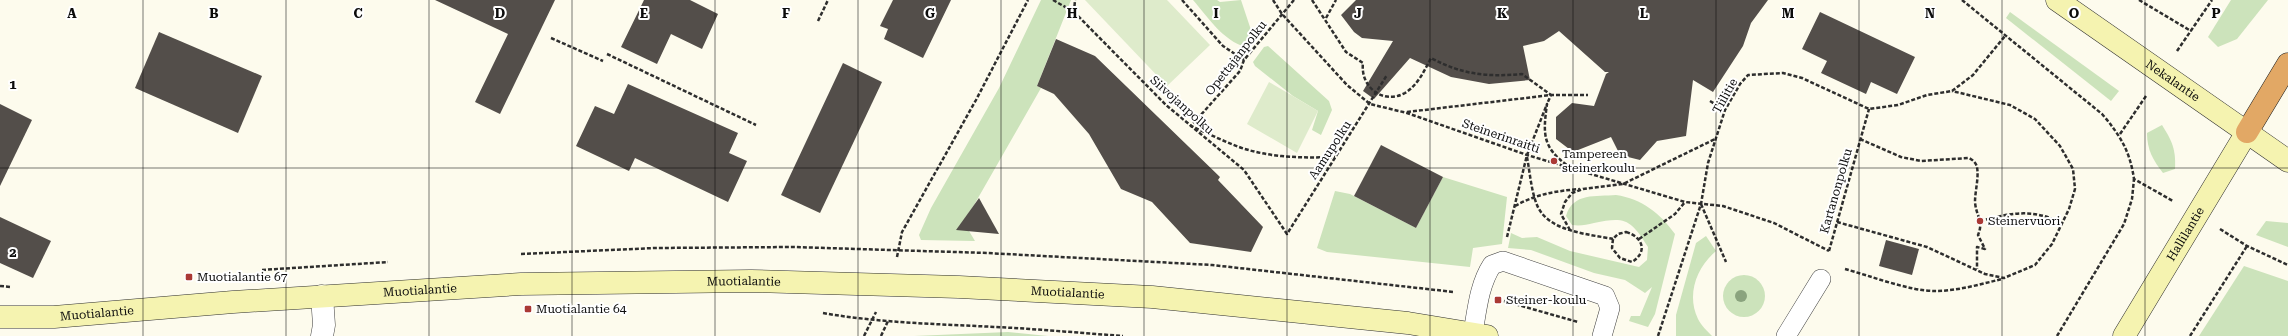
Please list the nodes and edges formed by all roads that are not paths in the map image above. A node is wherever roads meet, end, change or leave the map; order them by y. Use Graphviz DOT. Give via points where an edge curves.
graph roads {
  1 [pos="2057,0"];
  2 [pos="2288,64"];
  3 [pos="2247,132"];
  4 [pos="2288,161"];
  5 [pos="1823,271"];
  6 [pos="322,296"];
  7 [pos="0,317"];
  8 [pos="1480,334"];
  9 [pos="322,336"];
  10 [pos="1602,336"];
  11 [pos="1786,336"];
  12 [pos="2124,336"];
  1 -- 3 [label="street, Nekalantie"];
  2 -- 3 [label="highway"];
  3 -- 4 [label="street, Nekalantie"];
  3 -- 12 [label="street, Hallilantie"];
  5 -- 11 [label="lane"];
  6 -- 7 [label="street, Muotialantie" via="124,312 31,318"];
  6 -- 8 [label="street, Muotialantie" via="521,284 792,282 967,287 1152,297 1355,317"];
  6 -- 9 [label="street"];
  8 -- 10 [label="lane" via="1480,296 1487,272 1498,261 1605,296 1610,308"];
}
